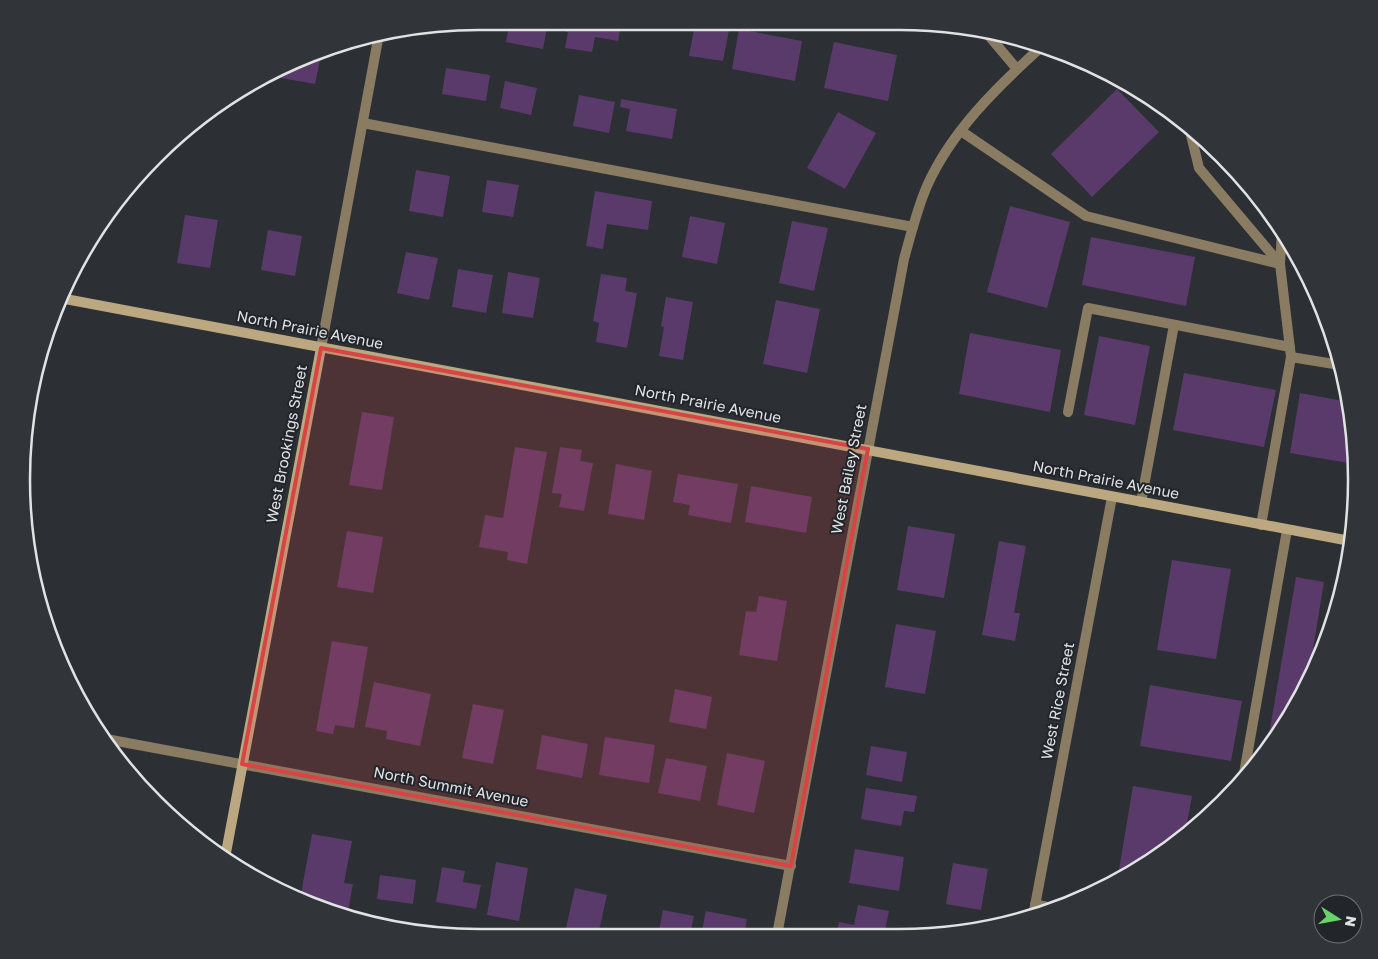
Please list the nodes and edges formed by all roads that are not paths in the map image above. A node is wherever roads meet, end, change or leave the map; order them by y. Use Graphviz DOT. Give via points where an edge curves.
graph roads {
  1 [pos="993,40"];
  2 [pos="378,42"];
  3 [pos="1036,52"];
  4 [pos="1017,69"];
  5 [pos="363,122"];
  6 [pos="962,132"];
  7 [pos="1193,140"];
  8 [pos="913,227"];
  9 [pos="1281,244"];
  10 [pos="1280,264"];
  11 [pos="67,299"];
  12 [pos="1174,325"];
  13 [pos="321,348"];
  14 [pos="1291,352"];
  15 [pos="1333,363"];
  16 [pos="1068,412"];
  17 [pos="868,449"];
  18 [pos="1112,497"];
  19 [pos="1141,502"];
  20 [pos="1261,525"];
  21 [pos="1287,530"];
  22 [pos="1344,540"];
  23 [pos="114,740"];
  24 [pos="242,764"];
  25 [pos="1246,764"];
  26 [pos="226,850"];
  27 [pos="791,866"];
  28 [pos="1034,908"];
  29 [pos="778,929"];
  1 -- 4 [label="street"];
  2 -- 5 [label="street, West Brookings Street"];
  3 -- 4 [label="street, West Bailey Street"];
  4 -- 6 [label="street, West Bailey Street"];
  5 -- 8 [label="street"];
  5 -- 13 [label="street, West Brookings Street"];
  6 -- 8 [label="street, West Bailey Street" via="940,160"];
  6 -- 10 [label="street" via="1086,216"];
  7 -- 10 [label="street" via="1199,168"];
  8 -- 17 [label="street, West Bailey Street"];
  9 -- 10 [label="street"];
  10 -- 14 [label="street"];
  11 -- 13 [label="street, North Prairie Avenue"];
  12 -- 14 [label="street"];
  12 -- 16 [label="street" via="1088,308"];
  12 -- 19 [label="street"];
  13 -- 17 [label="street, North Prairie Avenue"];
  13 -- 24 [label="street, West Brookings Street"];
  14 -- 15 [label="street"];
  14 -- 20 [label="street"];
  17 -- 18 [label="street, North Prairie Avenue"];
  17 -- 27 [label="street, West Bailey Street"];
  18 -- 19 [label="street, North Prairie Avenue"];
  18 -- 28 [label="street, West Rice Street"];
  19 -- 20 [label="street, North Prairie Avenue"];
  20 -- 21 [label="street, North Prairie Avenue"];
  21 -- 22 [label="street, North Prairie Avenue"];
  21 -- 25 [label="street"];
  23 -- 24 [label="street, North Summit Avenue"];
  24 -- 26 [label="street, West Brookings Street"];
  24 -- 27 [label="street, North Summit Avenue"];
  27 -- 29 [label="street, West Bailey Street"];
}
